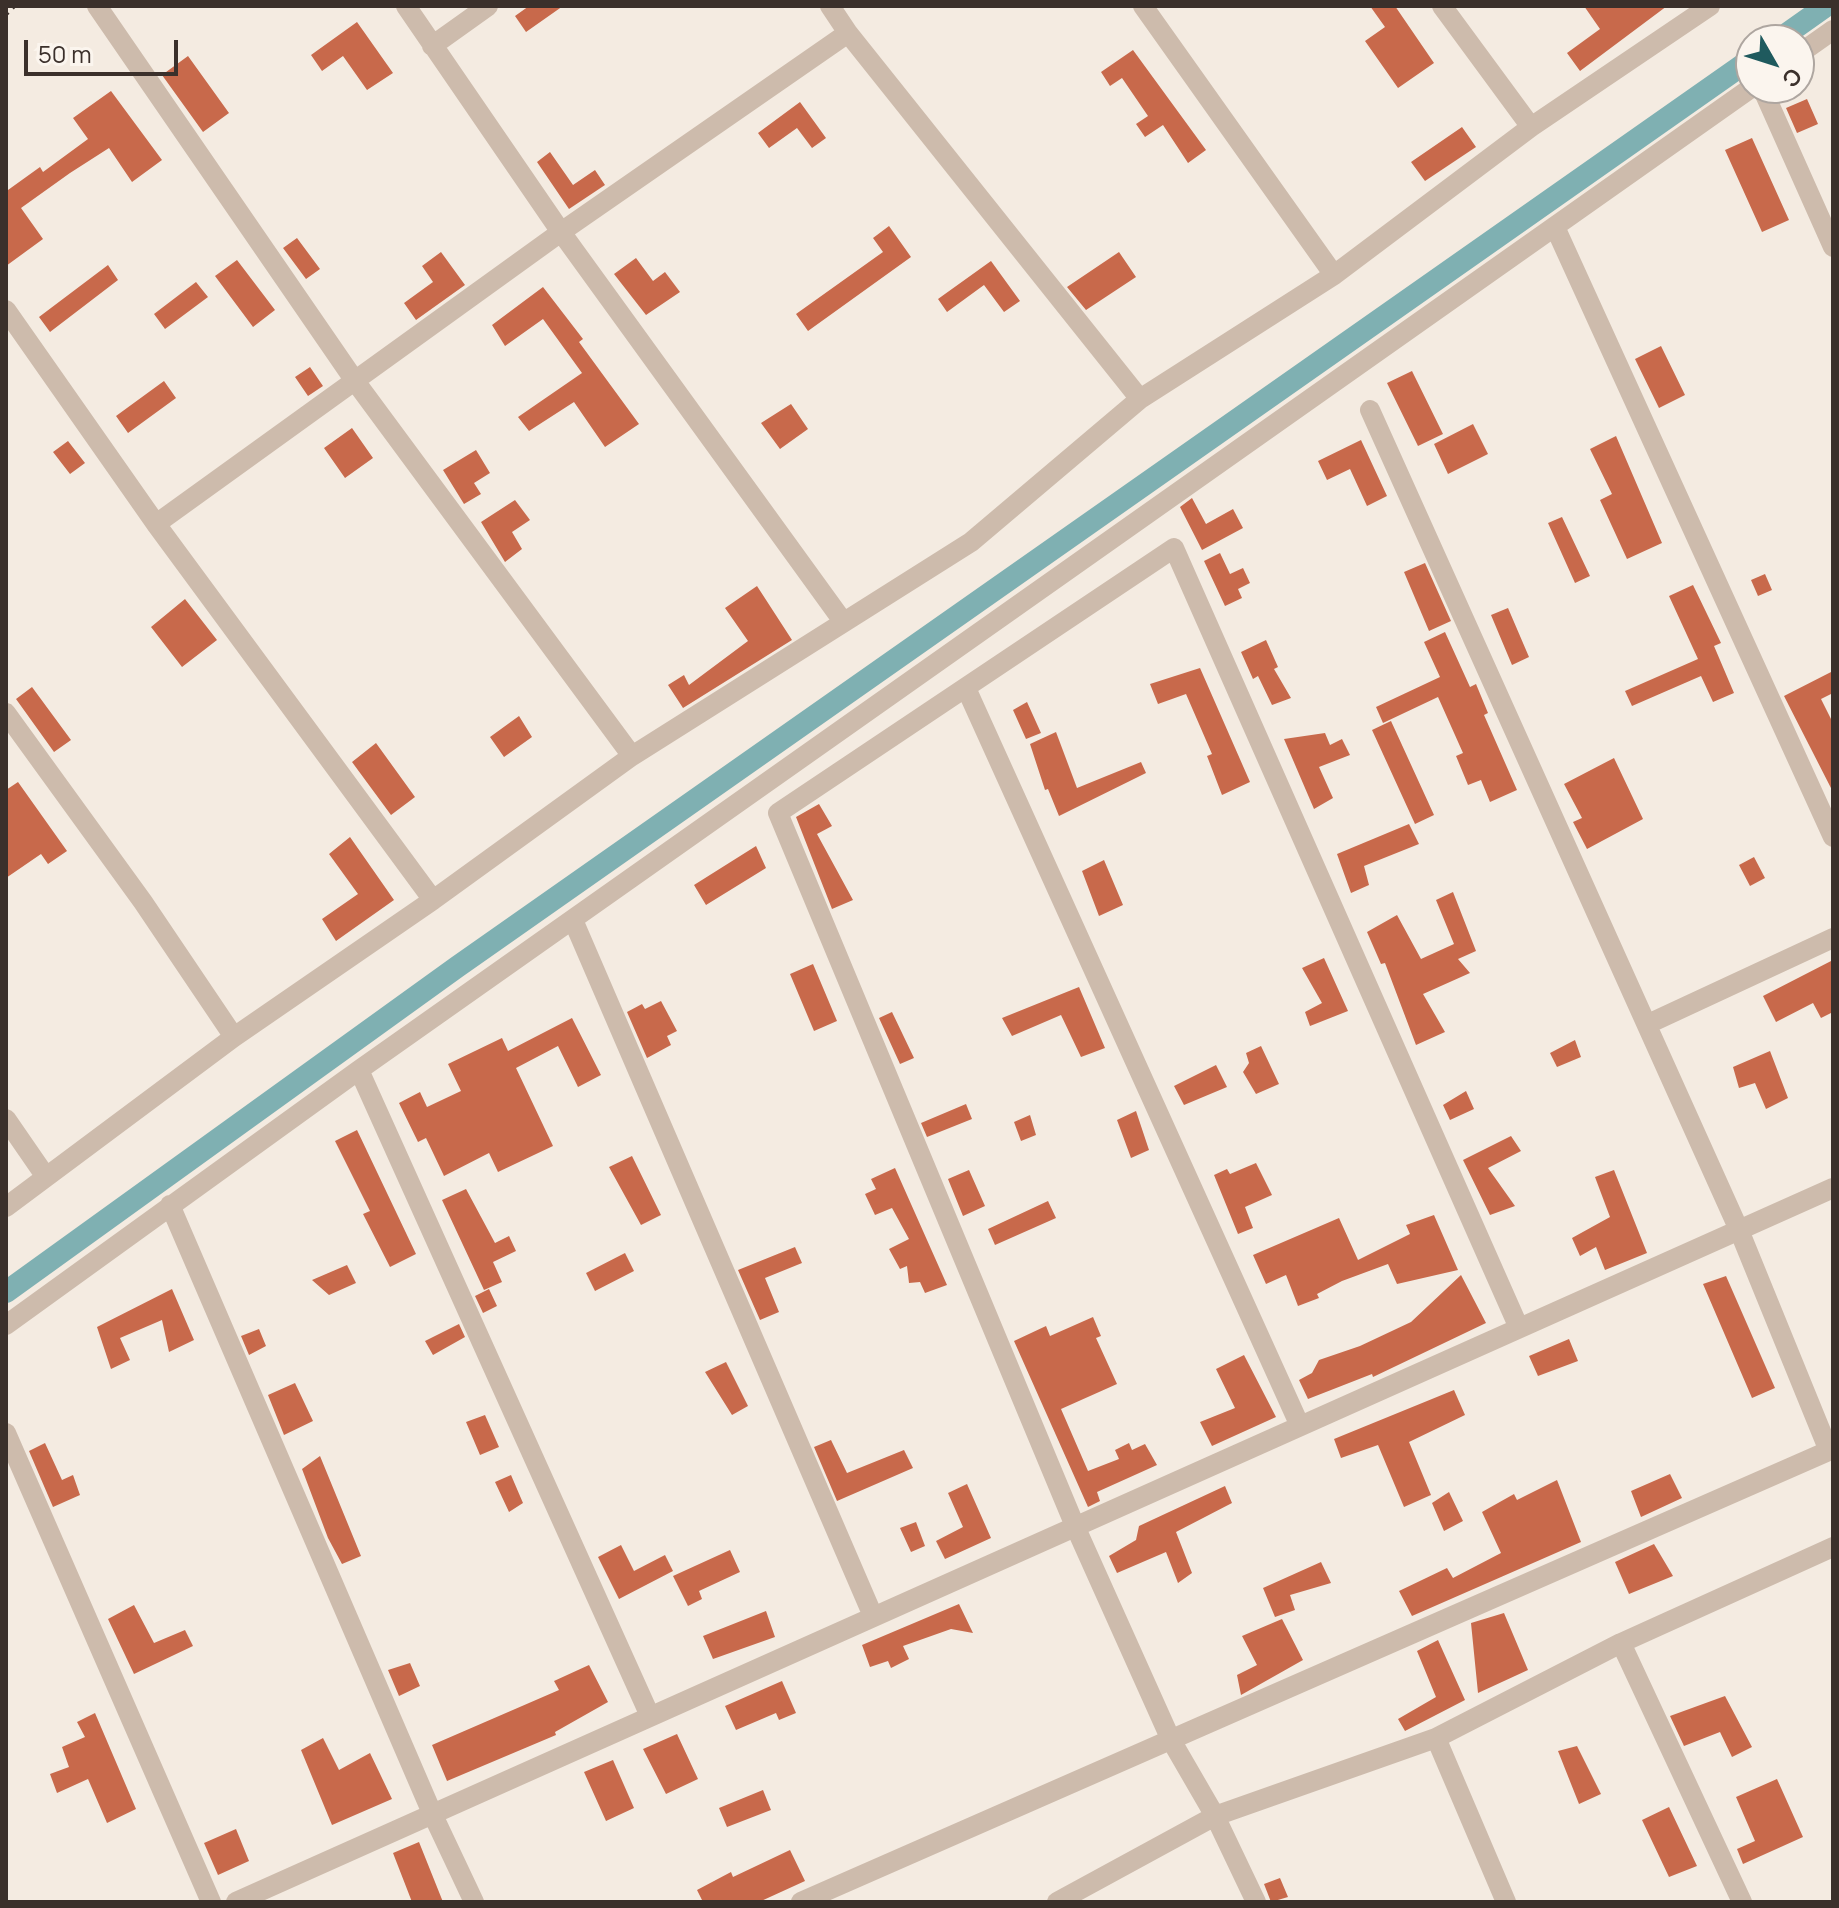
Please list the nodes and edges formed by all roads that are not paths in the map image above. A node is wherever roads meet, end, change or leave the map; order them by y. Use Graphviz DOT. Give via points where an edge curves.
graph roads {
  1 [pos="97,6"];
  2 [pos="406,6"];
  3 [pos="488,6"];
  4 [pos="830,6"];
  5 [pos="1143,6"];
  6 [pos="1442,6"];
  7 [pos="1710,6"];
  8 [pos="1833,30"];
  9 [pos="848,33"];
  10 [pos="1815,43"];
  11 [pos="432,46"];
  12 [pos="1735,99"];
  13 [pos="1769,104"];
  14 [pos="1531,127"];
  15 [pos="1555,227"];
  16 [pos="561,232"];
  17 [pos="1833,247"];
  18 [pos="1334,275"];
  19 [pos="6,310"];
  20 [pos="355,381"];
  21 [pos="1140,399"];
  22 [pos="1370,410"];
  23 [pos="156,524"];
  24 [pos="842,620"];
  25 [pos="966,688"];
  26 [pos="6,713"];
  27 [pos="632,756"];
  28 [pos="1833,837"];
  29 [pos="433,900"];
  30 [pos="573,920"];
  31 [pos="1833,938"];
  32 [pos="1648,1024"];
  33 [pos="234,1037"];
  34 [pos="359,1070"];
  35 [pos="6,1119"];
  36 [pos="46,1177"];
  37 [pos="1833,1188"];
  38 [pos="170,1205"];
  39 [pos="6,1207"];
  40 [pos="1739,1230"];
  41 [pos="6,1325"];
  42 [pos="1519,1328"];
  43 [pos="1300,1426"];
  44 [pos="6,1433"];
  45 [pos="1831,1450"];
  46 [pos="1075,1526"];
  47 [pos="1832,1551"];
  48 [pos="873,1616"];
  49 [pos="1621,1643"];
  50 [pos="650,1716"];
  51 [pos="1436,1738"];
  52 [pos="1171,1740"];
  53 [pos="432,1813"];
  54 [pos="1215,1816"];
  55 [pos="211,1902"];
  56 [pos="236,1902"];
  57 [pos="474,1902"];
  58 [pos="801,1902"];
  59 [pos="1057,1902"];
  60 [pos="1256,1902"];
  61 [pos="1506,1902"];
  62 [pos="1742,1902"];
  1 -- 20 [label="street"];
  2 -- 11 [label="street"];
  3 -- 11 [label="street"];
  4 -- 9 [label="street"];
  5 -- 18 [label="street"];
  6 -- 14 [label="street"];
  7 -- 14 [label="street"];
  8 -- 10 [label="street"];
  9 -- 16 [label="street"];
  9 -- 21 [label="street"];
  11 -- 16 [label="street"];
  12 -- 15 [label="street"];
  13 -- 17 [label="street"];
  14 -- 18 [label="street"];
  15 -- 28 [label="street"];
  15 -- 30 [label="street"];
  16 -- 20 [label="street"];
  16 -- 24 [label="street"];
  18 -- 21 [label="street"];
  19 -- 23 [label="street"];
  20 -- 23 [label="street"];
  20 -- 27 [label="street"];
  21 -- 24 [label="street" via="971,542"];
  22 -- 32 [label="street"];
  23 -- 29 [label="street"];
  24 -- 27 [label="street"];
  25 -- 42 [label="street" via="1174,548"];
  25 -- 43 [label="street"];
  25 -- 46 [label="street" via="778,813"];
  26 -- 33 [label="street"];
  27 -- 29 [label="street"];
  29 -- 33 [label="street"];
  30 -- 34 [label="street"];
  30 -- 48 [label="street"];
  31 -- 32 [label="street"];
  32 -- 40 [label="street"];
  33 -- 36 [label="street"];
  34 -- 38 [label="street"];
  34 -- 50 [label="street"];
  35 -- 36 [label="street"];
  36 -- 39 [label="street"];
  37 -- 40 [label="street"];
  38 -- 41 [label="street"];
  38 -- 53 [label="street"];
  40 -- 42 [label="street"];
  40 -- 45 [label="street"];
  42 -- 43 [label="street"];
  43 -- 46 [label="street"];
  44 -- 55 [label="street"];
  45 -- 52 [label="street"];
  46 -- 48 [label="street"];
  46 -- 52 [label="street"];
  47 -- 49 [label="street"];
  48 -- 50 [label="street"];
  49 -- 51 [label="street"];
  49 -- 62 [label="street"];
  50 -- 53 [label="street"];
  51 -- 54 [label="street"];
  51 -- 61 [label="street"];
  52 -- 54 [label="street"];
  52 -- 58 [label="street"];
  53 -- 56 [label="street"];
  53 -- 57 [label="street"];
  54 -- 59 [label="street"];
  54 -- 60 [label="street"];
}
